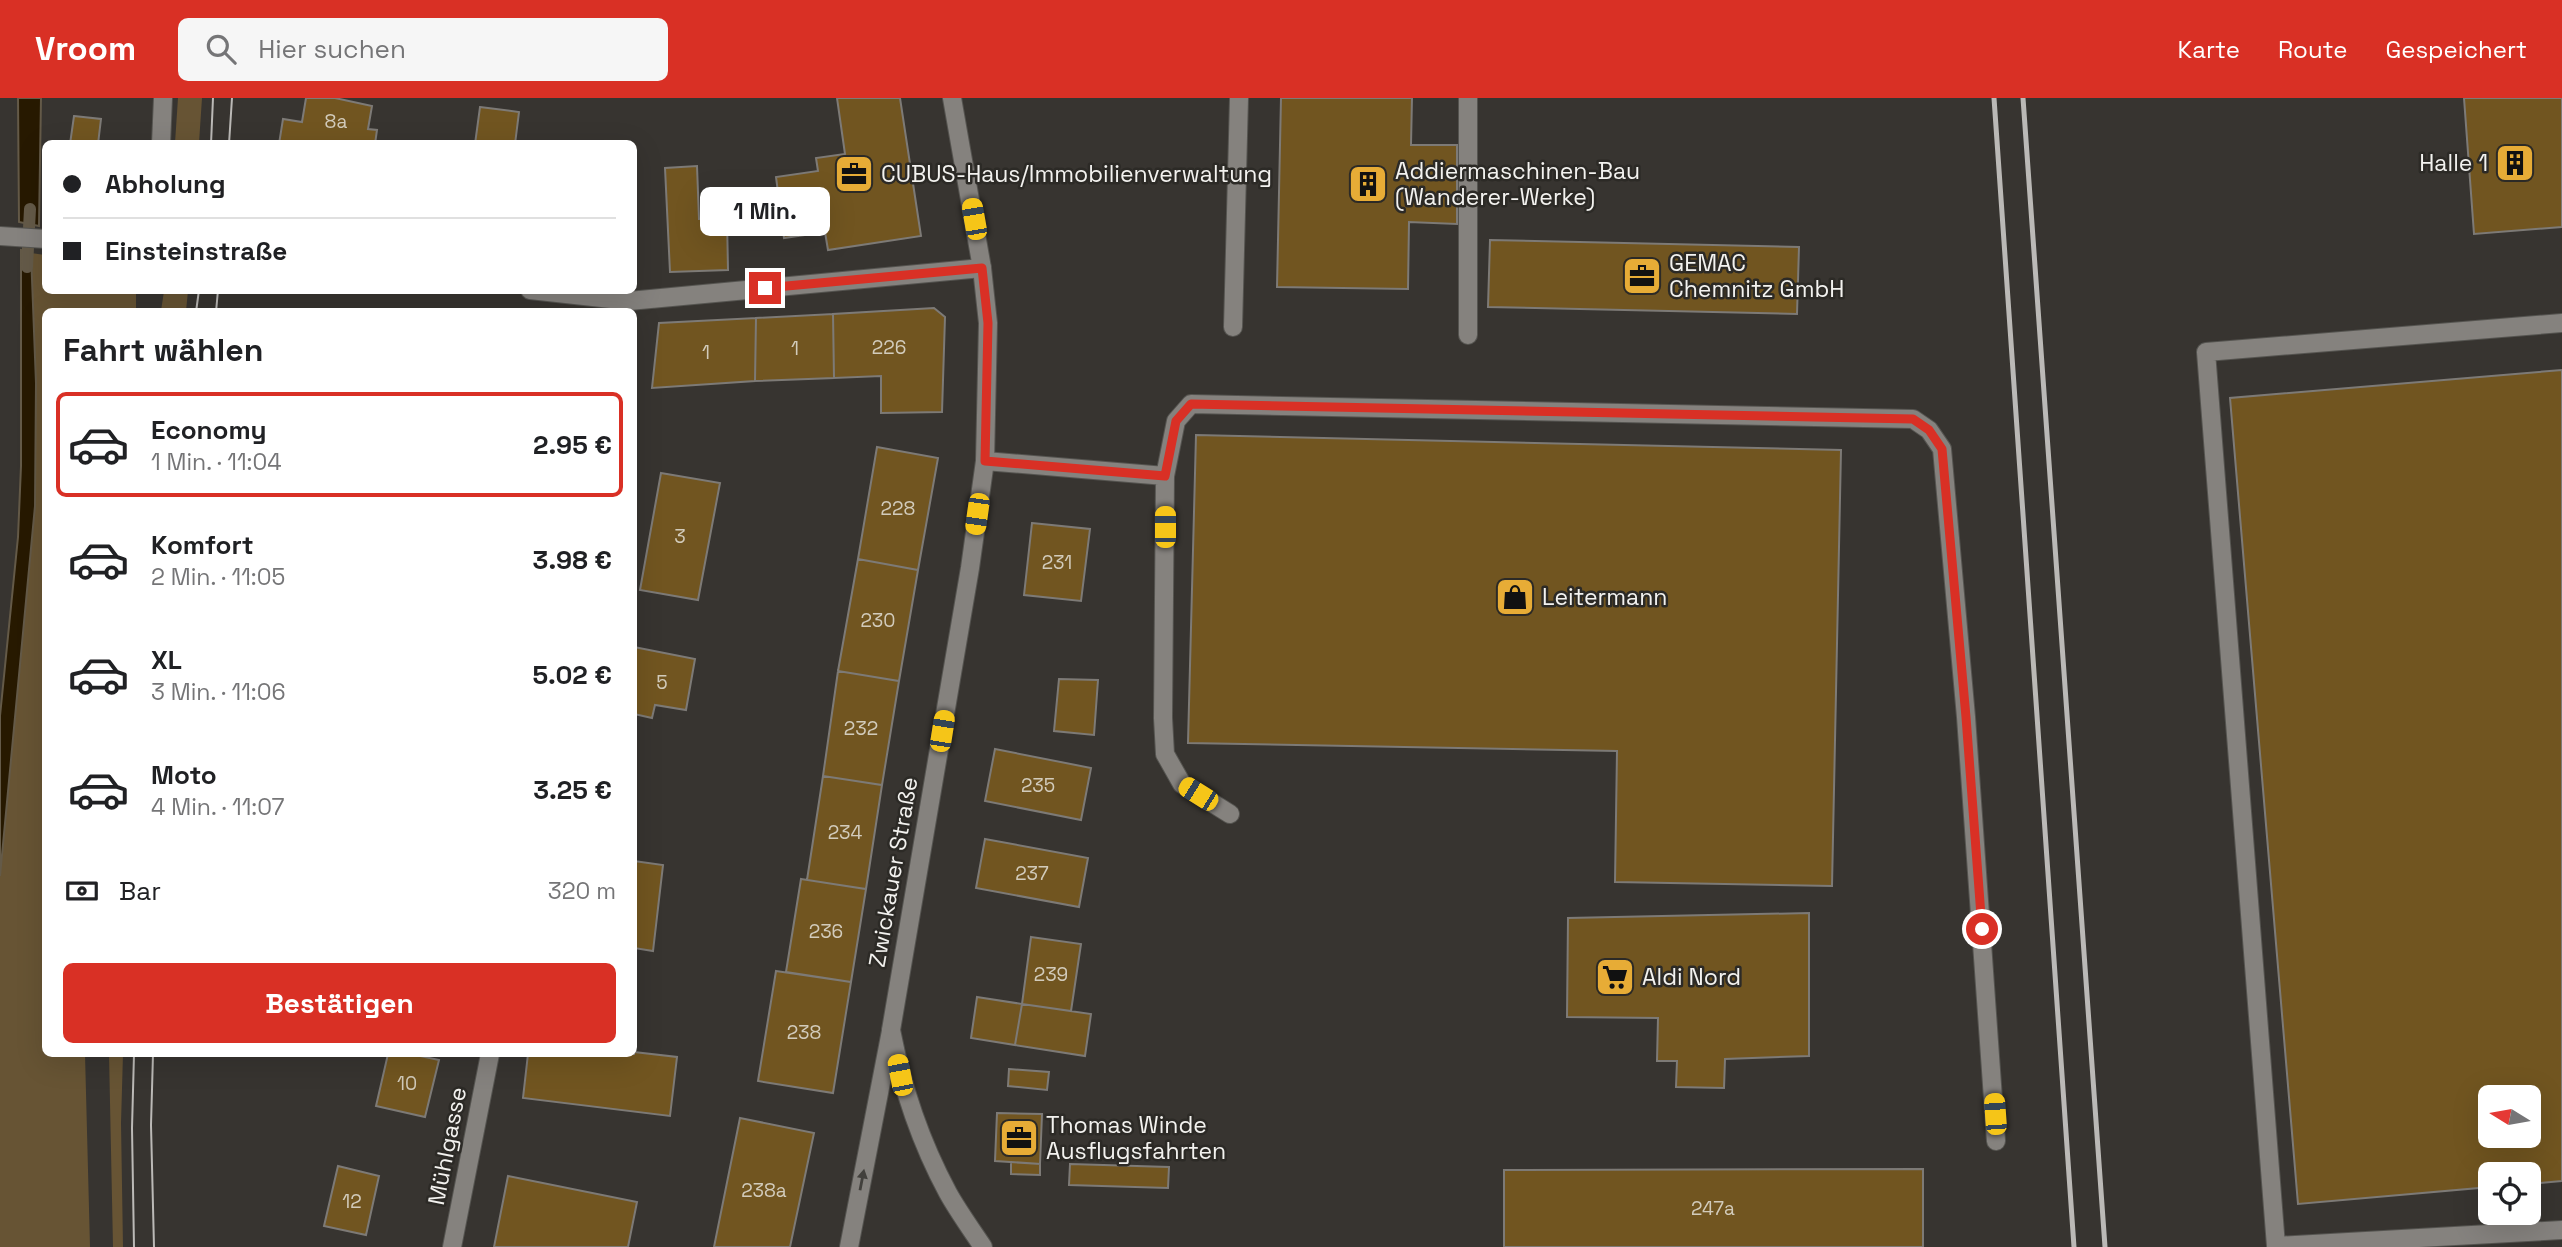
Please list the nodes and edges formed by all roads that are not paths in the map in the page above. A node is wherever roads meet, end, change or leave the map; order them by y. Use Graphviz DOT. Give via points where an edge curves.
graph roads {
  1 [pos="163,98"];
  2 [pos="952,98"];
  3 [pos="1239,98"];
  4 [pos="1468,98"];
  5 [pos="161,140"];
  6 [pos="0,236"];
  7 [pos="42,239"];
  8 [pos="982,268"];
  9 [pos="555,294"];
  10 [pos="629,306"];
  11 [pos="2562,323"];
  12 [pos="1233,327"];
  13 [pos="1468,335"];
  14 [pos="985,461"];
  15 [pos="1165,476"];
  16 [pos="1230,814"];
  17 [pos="891,1030"];
  18 [pos="489,1057"];
  19 [pos="1996,1141"];
  20 [pos="2562,1230"];
  21 [pos="452,1247"];
  22 [pos="849,1247"];
  23 [pos="983,1247"];
  1 -- 5 [label="main road"];
  2 -- 8 [label="main road, Zwickauer Straße"];
  3 -- 12 [label="main road"];
  4 -- 13 [label="main road"];
  6 -- 7 [label="main road"];
  8 -- 10 [label="main road"];
  8 -- 14 [label="main road, Zwickauer Straße" via="988,323"];
  9 -- 10 [label="main road"];
  11 -- 20 [label="main road" via="2206,352 2276,1246"];
  14 -- 15 [label="main road"];
  14 -- 17 [label="main road, Zwickauer Straße"];
  15 -- 16 [label="main road" via="1166,754 1182,784"];
  15 -- 19 [label="main road" via="1176,421 1191,404 1913,419 1929,430 1942,449"];
  22 -- 17 [label="main road, Zwickauer Straße, one-way"];
  17 -- 23 [label="main road, Zwickauer Straße" via="915,1121 948,1194"];
  18 -- 21 [label="main road, Mühlgasse"];
}
